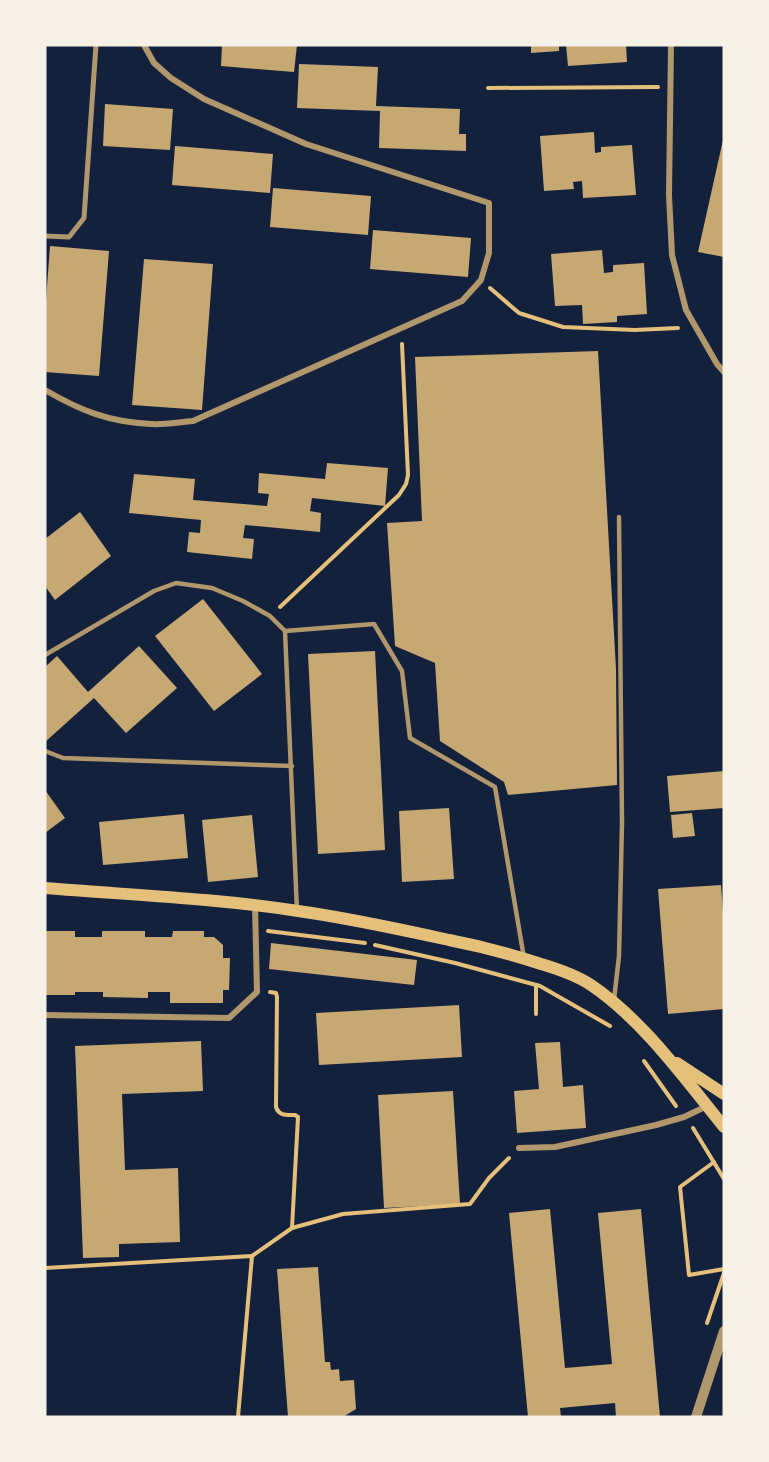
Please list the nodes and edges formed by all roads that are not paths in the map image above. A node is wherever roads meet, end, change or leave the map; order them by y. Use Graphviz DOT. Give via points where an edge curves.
graph roads {
  1 [pos="96,45"];
  2 [pos="144,45"];
  3 [pos="671,45"];
  4 [pos="45,236"];
  5 [pos="724,372"];
  6 [pos="45,390"];
  7 [pos="619,517"];
  8 [pos="285,631"];
  9 [pos="45,655"];
  10 [pos="45,751"];
  11 [pos="292,765"];
  12 [pos="45,888"];
  13 [pos="255,905"];
  14 [pos="297,910"];
  15 [pos="524,958"];
  16 [pos="614,1002"];
  17 [pos="45,1015"];
  18 [pos="668,1057"];
  19 [pos="724,1094"];
  20 [pos="707,1106"];
  21 [pos="724,1127"];
  22 [pos="519,1148"];
  23 [pos="724,1331"];
  24 [pos="696,1417"];
  1 -- 4 [label="street" via="84,218 69,237"];
  2 -- 6 [label="street" via="154,63 204,99 306,144 489,203 489,254 481,280 462,301 193,421 153,424 111,420 70,405"];
  3 -- 5 [label="street" via="672,255 686,309"];
  7 -- 16 [label="lane" via="622,823"];
  8 -- 9 [label="lane" via="270,616 243,601 212,588 176,583 154,591"];
  8 -- 11 [label="lane"];
  8 -- 15 [label="lane" via="374,624 402,671 410,738 495,787"];
  10 -- 11 [label="lane" via="63,758"];
  11 -- 14 [label="lane"];
  12 -- 13 [label="main road"];
  13 -- 14 [label="main road"];
  13 -- 17 [label="street" via="257,992 229,1018"];
  14 -- 15 [label="main road" via="370,922"];
  15 -- 16 [label="main road" via="564,971"];
  16 -- 18 [label="main road"];
  18 -- 19 [label="main road"];
  18 -- 20 [label="main road"];
  20 -- 21 [label="main road"];
  20 -- 22 [label="street" via="656,1125 555,1147"];
  23 -- 24 [label="street"];
}
